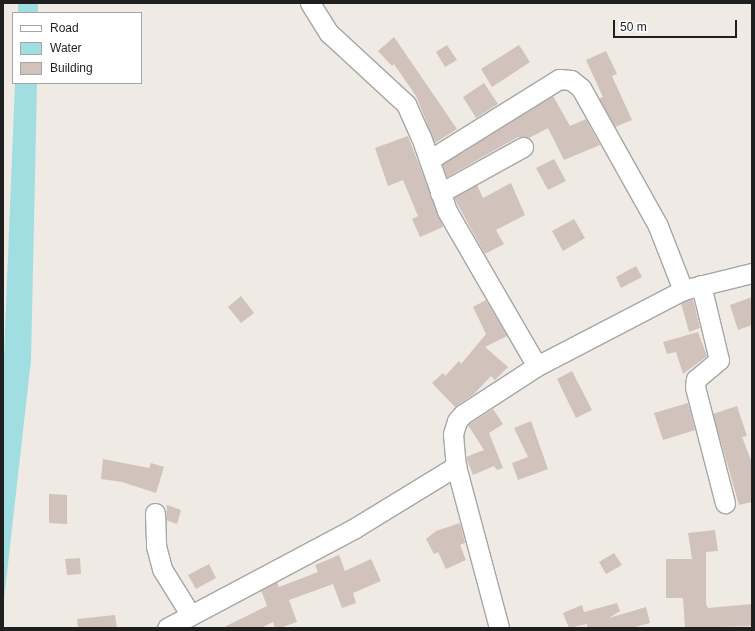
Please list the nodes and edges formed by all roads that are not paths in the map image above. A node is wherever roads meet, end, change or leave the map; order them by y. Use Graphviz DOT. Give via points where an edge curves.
graph roads {
  1 [pos="310,3"];
  2 [pos="523,147"];
  3 [pos="429,160"];
  4 [pos="440,193"];
  5 [pos="752,273"];
  6 [pos="701,285"];
  7 [pos="683,290"];
  8 [pos="537,366"];
  9 [pos="456,466"];
  10 [pos="725,503"];
  11 [pos="155,513"];
  12 [pos="190,614"];
  13 [pos="167,628"];
  14 [pos="499,628"];
  1 -- 3 [label="street" via="329,33 406,104"];
  2 -- 4 [label="street"];
  3 -- 4 [label="street"];
  3 -- 7 [label="street" via="559,79 571,80 581,88 658,226"];
  4 -- 8 [label="street" via="458,232"];
  5 -- 6 [label="street"];
  6 -- 7 [label="street"];
  6 -- 10 [label="street" via="719,360 696,379 695,387"];
  7 -- 8 [label="street"];
  8 -- 9 [label="street" via="457,421 453,434"];
  9 -- 12 [label="street" via="355,528"];
  9 -- 14 [label="street"];
  11 -- 12 [label="street" via="156,546 162,569"];
  12 -- 13 [label="street"];
}
